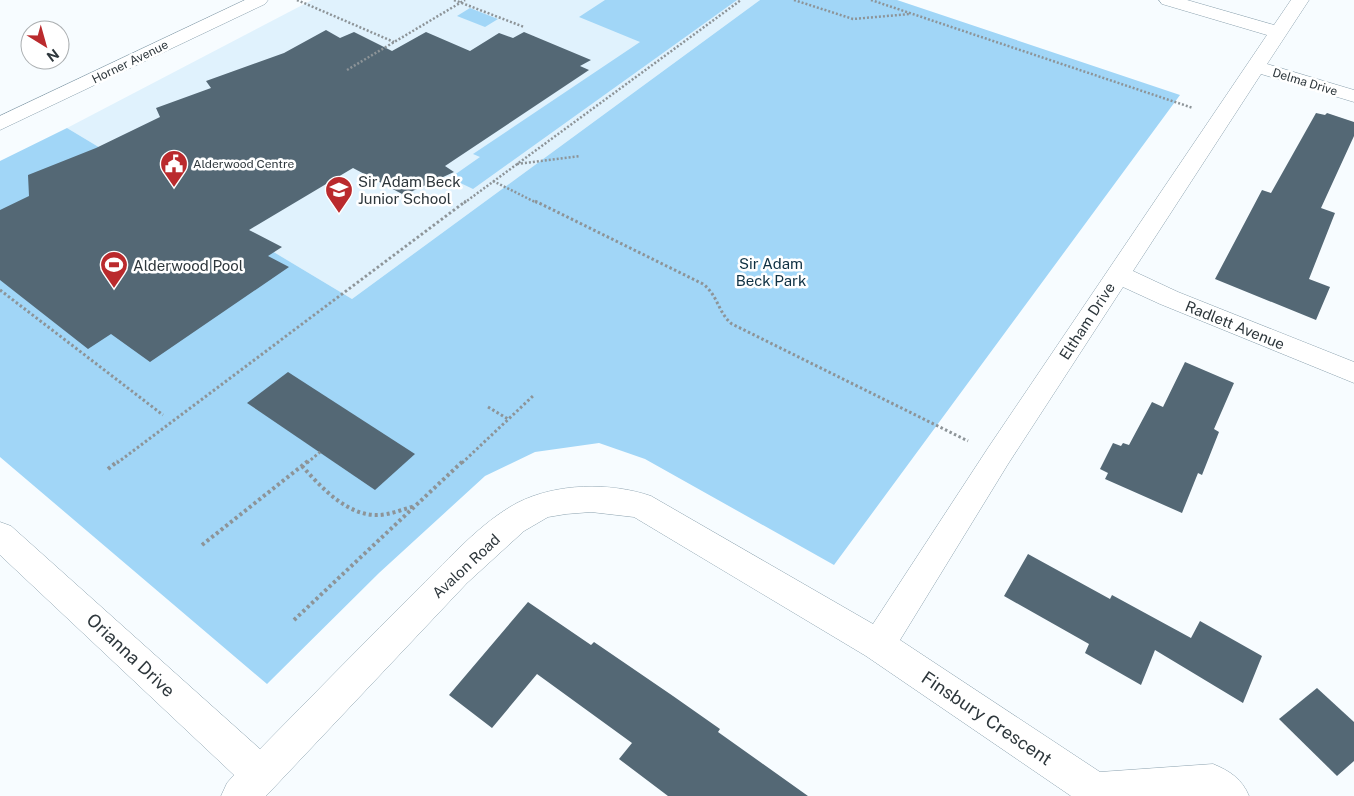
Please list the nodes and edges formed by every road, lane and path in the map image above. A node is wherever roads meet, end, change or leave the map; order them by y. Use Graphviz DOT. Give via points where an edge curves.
graph roads {
  1 [pos="259,0"];
  2 [pos="297,0"];
  3 [pos="454,0"];
  4 [pos="465,0"];
  5 [pos="741,0"];
  6 [pos="794,0"];
  7 [pos="871,0"];
  8 [pos="1168,0"];
  9 [pos="1300,0"];
  10 [pos="461,3"];
  11 [pos="914,14"];
  12 [pos="524,27"];
  13 [pos="1280,32"];
  14 [pos="395,42"];
  15 [pos="1257,67"];
  16 [pos="347,70"];
  17 [pos="1354,96"];
  18 [pos="1222,118"];
  19 [pos="0,124"];
  20 [pos="580,156"];
  21 [pos="516,164"];
  22 [pos="493,181"];
  23 [pos="1118,274"];
  24 [pos="0,290"];
  25 [pos="1354,373"];
  26 [pos="534,395"];
  27 [pos="488,407"];
  28 [pos="163,415"];
  29 [pos="508,419"];
  30 [pos="320,452"];
  31 [pos="998,456"];
  32 [pos="302,466"];
  33 [pos="108,469"];
  34 [pos="416,506"];
  35 [pos="0,535"];
  36 [pos="202,545"];
  37 [pos="294,620"];
  38 [pos="878,645"];
  39 [pos="251,786"];
  40 [pos="1097,793"];
  41 [pos="1230,796"];
  1 -- 19 [label="street, Horner Avenue"];
  2 -- 14 [label="path"];
  3 -- 10 [label="path"];
  4 -- 10 [label="path"];
  5 -- 21 [label="path"];
  6 -- 11 [label="path" via="853,19"];
  7 -- 11 [label="path"];
  8 -- 13 [label="street"];
  9 -- 13 [label="street, Eltham Drive"];
  10 -- 12 [label="path"];
  10 -- 14 [label="path"];
  11 -- 18 [label="path"];
  13 -- 15 [label="street, Eltham Drive"];
  14 -- 16 [label="path"];
  15 -- 17 [label="street, Delma Drive"];
  15 -- 18 [label="street, Eltham Drive"];
  18 -- 23 [label="street, Eltham Drive"];
  20 -- 21 [label="path"];
  21 -- 22 [label="path"];
  22 -- 31 [label="path" via="707,286 718,297 723,317 732,324"];
  22 -- 33 [label="path"];
  23 -- 25 [label="street, Radlett Avenue"];
  23 -- 31 [label="street, Eltham Drive"];
  24 -- 28 [label="path"];
  26 -- 29 [label="path"];
  27 -- 29 [label="path"];
  29 -- 34 [label="path"];
  30 -- 32 [label="path"];
  31 -- 38 [label="street, Eltham Drive"];
  32 -- 34 [label="path" via="328,492 362,512 378,515"];
  32 -- 36 [label="path"];
  34 -- 37 [label="path"];
  35 -- 39 [label="street, Orianna Drive"];
  38 -- 39 [label="street, Avalon Road" via="640,504 594,501 542,506 481,547"];
  38 -- 40 [label="street, Finsbury Crescent"];
  40 -- 41 [label="street, Finsbury Crescent" via="1213,783"];
}
